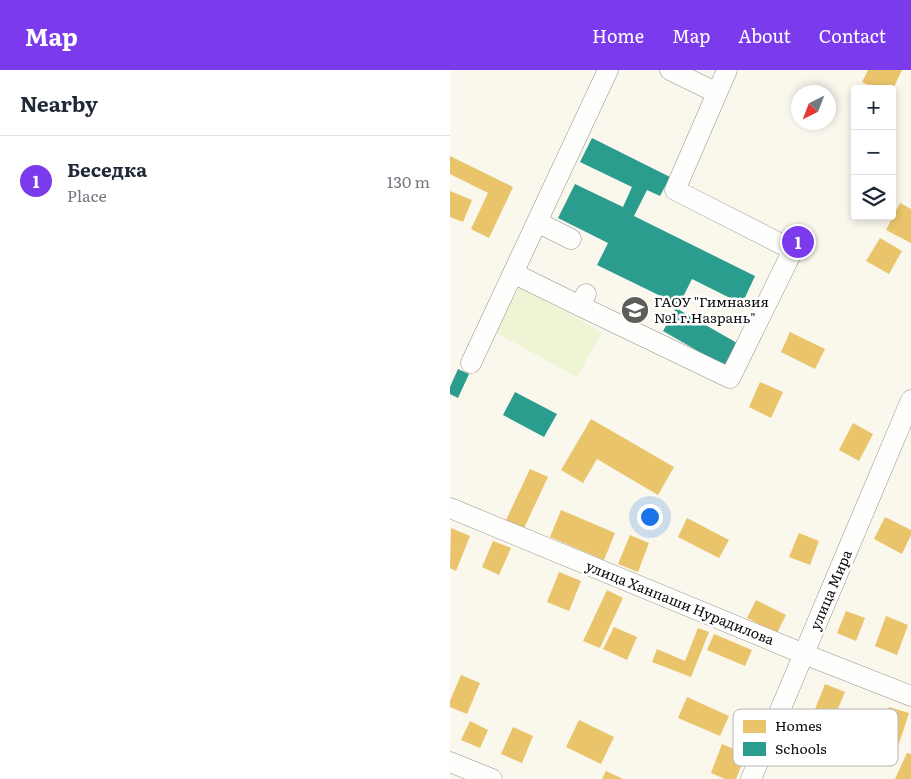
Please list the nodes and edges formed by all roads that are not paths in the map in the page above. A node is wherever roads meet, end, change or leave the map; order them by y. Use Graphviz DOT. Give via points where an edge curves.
graph roads {
  1 [pos="608,70"];
  2 [pos="670,70"];
  3 [pos="727,70"];
  4 [pos="717,93"];
  5 [pos="537,222"];
  6 [pos="571,238"];
  7 [pos="513,273"];
  8 [pos="471,363"];
  9 [pos="911,400"];
  10 [pos="904,438"];
  11 [pos="450,508"];
  12 [pos="804,654"];
  13 [pos="911,696"];
  14 [pos="781,709"];
  15 [pos="450,762"];
  16 [pos="757,766"];
  17 [pos="492,779"];
  18 [pos="751,779"];
  1 -- 5 [label="street"];
  2 -- 4 [label="street"];
  3 -- 4 [label="street"];
  4 -- 7 [label="street" via="675,190 793,250 730,378 583,300"];
  5 -- 6 [label="street"];
  5 -- 7 [label="street"];
  7 -- 8 [label="street"];
  9 -- 10 [label="street, улица Мира"];
  10 -- 12 [label="street, улица Мира"];
  11 -- 12 [label="street, улица Ханпаши Нурадилова"];
  12 -- 13 [label="street, улица Ханпаши Нурадилова"];
  12 -- 14 [label="street, улица Мира"];
  15 -- 17 [label="street"];
  16 -- 18 [label="street, улица Мира"];
}
